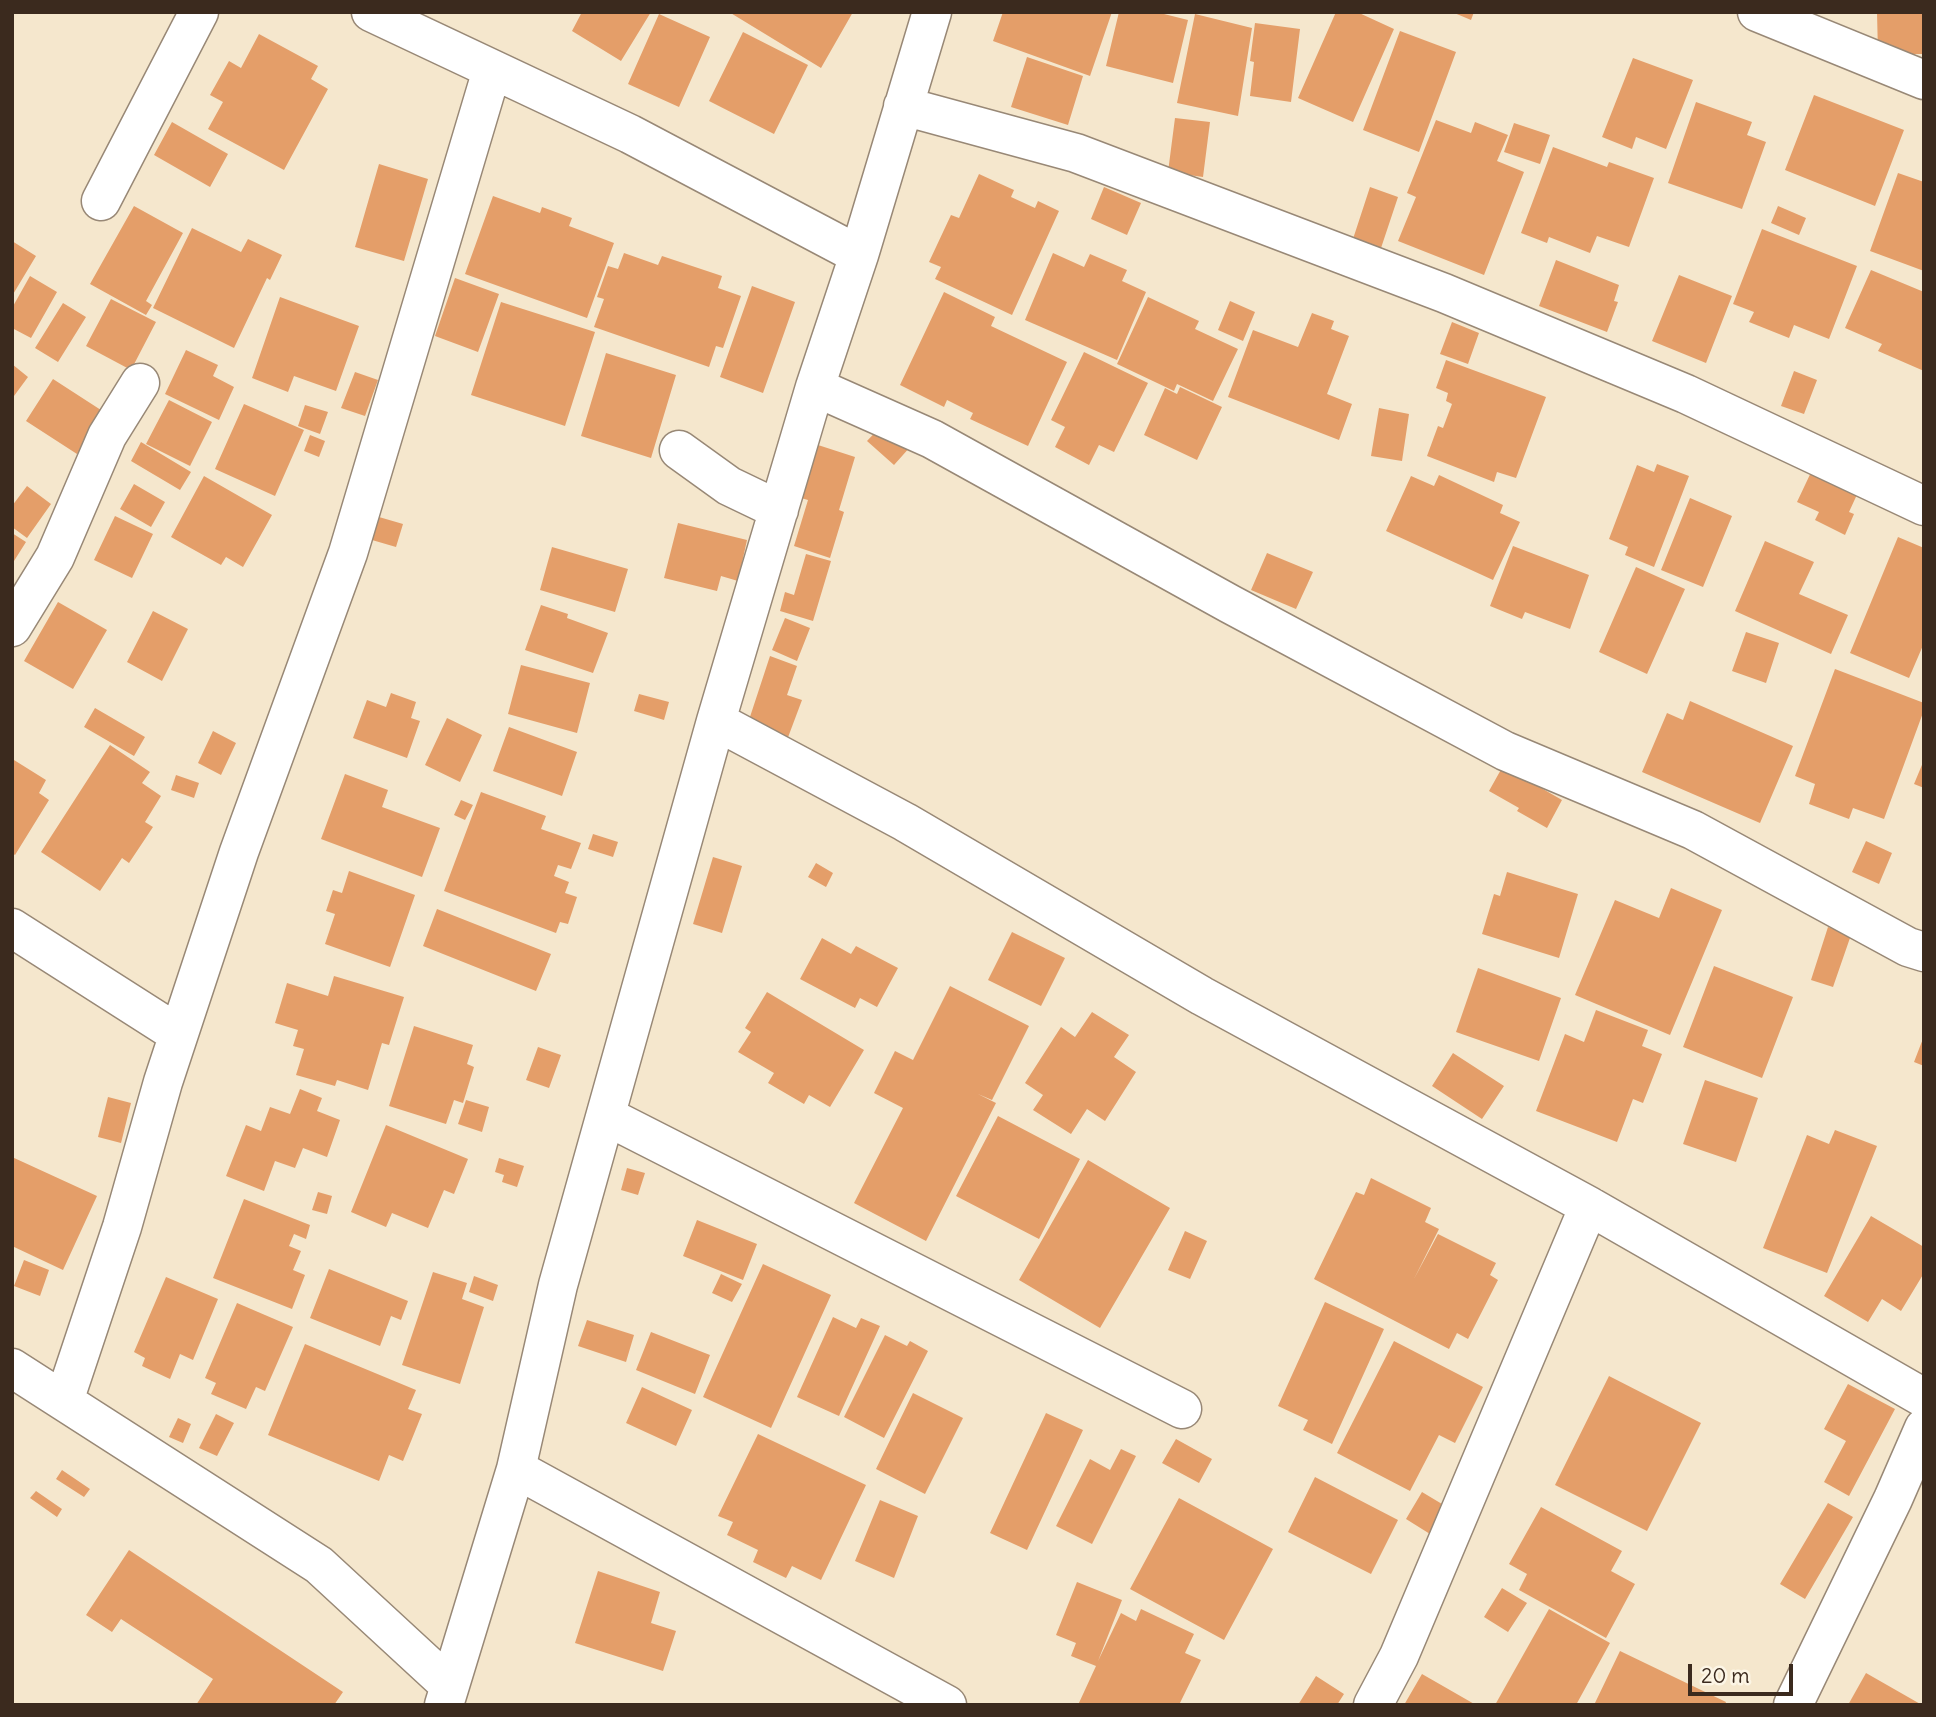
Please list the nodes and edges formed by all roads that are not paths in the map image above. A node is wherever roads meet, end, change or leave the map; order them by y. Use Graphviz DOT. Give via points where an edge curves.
graph roads {
  1 [pos="199,12"];
  2 [pos="371,12"];
  3 [pos="932,12"];
  4 [pos="1756,12"];
  5 [pos="492,70"];
  6 [pos="1924,79"];
  7 [pos="903,106"];
  8 [pos="101,201"];
  9 [pos="859,255"];
  10 [pos="140,383"];
  11 [pos="815,387"];
  12 [pos="679,450"];
  13 [pos="1924,506"];
  14 [pos="779,510"];
  15 [pos="12,627"];
  16 [pos="716,721"];
  17 [pos="12,928"];
  18 [pos="1924,953"];
  19 [pos="178,1034"];
  20 [pos="606,1116"];
  21 [pos="1589,1206"];
  22 [pos="12,1368"];
  23 [pos="1924,1398"];
  24 [pos="64,1401"];
  25 [pos="1182,1409"];
  26 [pos="1924,1428"];
  27 [pos="516,1469"];
  28 [pos="446,1694"];
  29 [pos="947,1705"];
  30 [pos="1373,1705"];
  31 [pos="1793,1705"];
  1 -- 8 [label="street"];
  2 -- 5 [label="street"];
  3 -- 7 [label="street"];
  4 -- 6 [label="street"];
  5 -- 9 [label="street" via="630,134"];
  5 -- 19 [label="street" via="348,553"];
  7 -- 9 [label="street"];
  7 -- 13 [label="street" via="1076,153 1444,293 1686,394"];
  9 -- 11 [label="street"];
  10 -- 15 [label="street" via="107,436 55,556"];
  11 -- 14 [label="street"];
  11 -- 18 [label="street" via="932,439 1505,751 1693,830"];
  12 -- 14 [label="street" via="729,486"];
  14 -- 16 [label="street"];
  16 -- 20 [label="street"];
  16 -- 21 [label="street" via="905,822 1202,996"];
  17 -- 19 [label="street"];
  19 -- 24 [label="street" via="122,1227"];
  20 -- 25 [label="street"];
  20 -- 27 [label="street" via="558,1285"];
  21 -- 23 [label="street"];
  21 -- 30 [label="street" via="1399,1656"];
  22 -- 24 [label="street"];
  24 -- 28 [label="street" via="319,1564"];
  26 -- 31 [label="street"];
  27 -- 28 [label="street"];
  27 -- 29 [label="street"];
}
